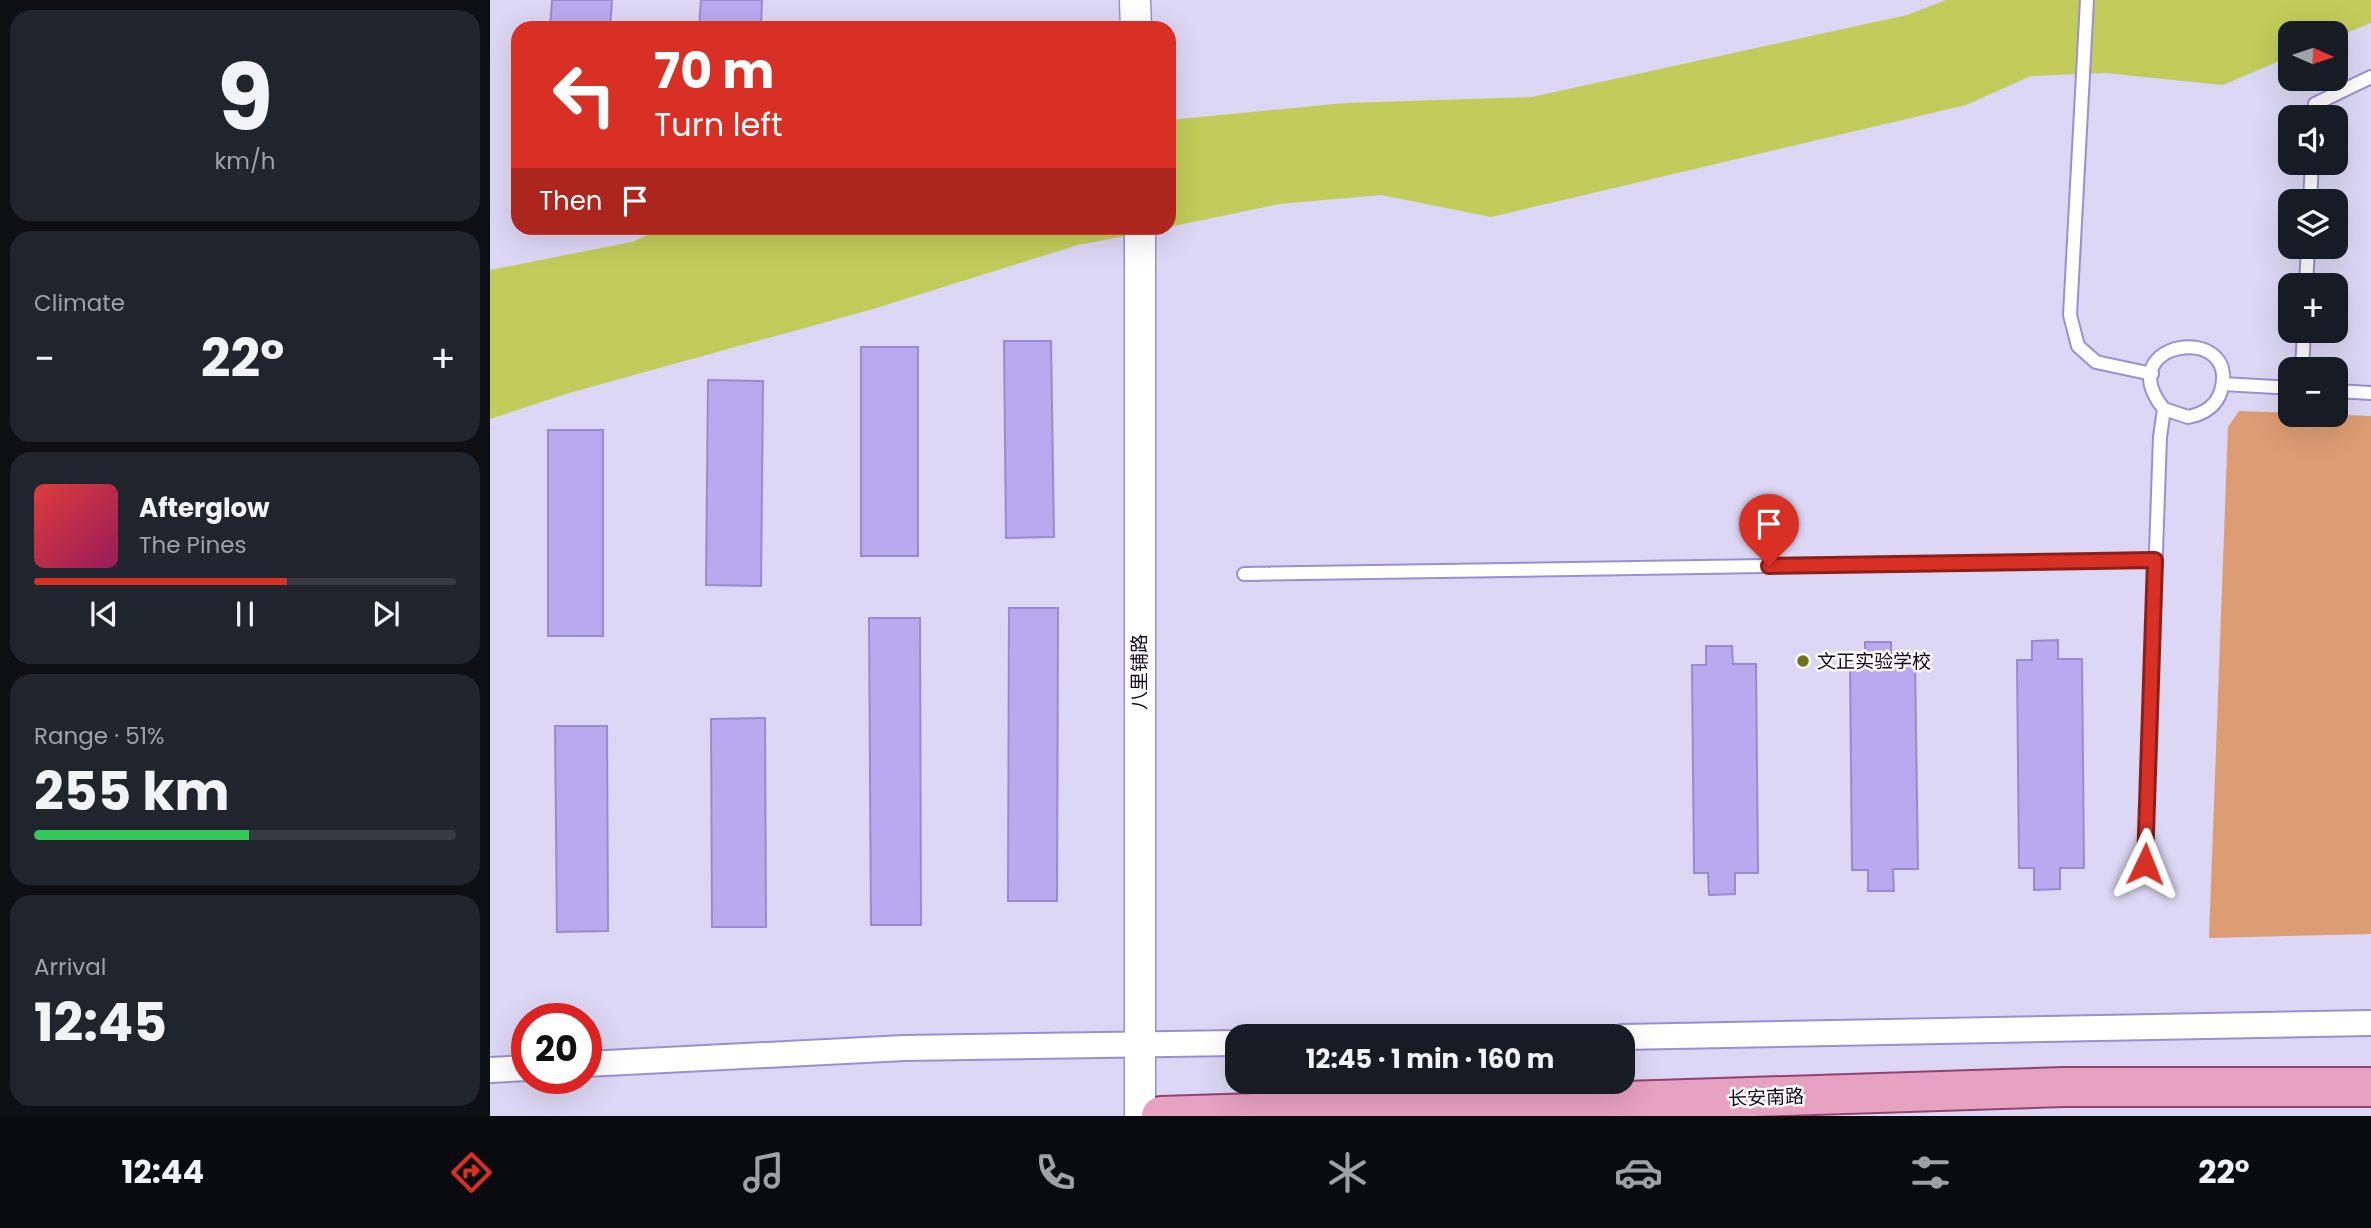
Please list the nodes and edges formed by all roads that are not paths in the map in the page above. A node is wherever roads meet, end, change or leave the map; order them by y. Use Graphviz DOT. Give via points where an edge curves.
graph roads {
  1 [pos="1135,0"];
  2 [pos="2087,0"];
  3 [pos="1136,21"];
  4 [pos="2371,78"];
  5 [pos="2315,105"];
  6 [pos="1140,235"];
  7 [pos="2152,374"];
  8 [pos="2223,384"];
  9 [pos="2278,387"];
  10 [pos="2348,392"];
  11 [pos="2371,393"];
  12 [pos="2164,409"];
  13 [pos="2155,560"];
  14 [pos="1244,574"];
  15 [pos="2145,864"];
  16 [pos="2371,1023"];
  17 [pos="1635,1037"];
  18 [pos="1225,1043"];
  19 [pos="1138,1044"];
  20 [pos="602,1064"];
  21 [pos="511,1069"];
  22 [pos="490,1070"];
  23 [pos="2371,1087"];
  24 [pos="1140,1116"];
  25 [pos="1161,1116"];
  1 -- 3 [label="street"];
  2 -- 7 [label="lane" via="2070,315 2078,346 2096,362"];
  4 -- 5 [label="lane"];
  6 -- 19 [label="street, 八里铺路"];
  7 -- 8 [label="lane" via="2166,351 2192,345 2215,359"];
  7 -- 12 [label="lane" via="2156,399"];
  8 -- 9 [label="lane"];
  8 -- 12 [label="lane" via="2219,397 2200,414 2188,417"];
  10 -- 11 [label="lane"];
  12 -- 13 [label="lane"];
  13 -- 14 [label="lane"];
  13 -- 15 [label="lane"];
  16 -- 17 [label="street"];
  18 -- 19 [label="street"];
  19 -- 20 [label="street" via="904,1048"];
  19 -- 24 [label="street, 八里铺路"];
  21 -- 22 [label="street"];
  23 -- 25 [label="main road, 长安南路" via="2064,1087"];
}
